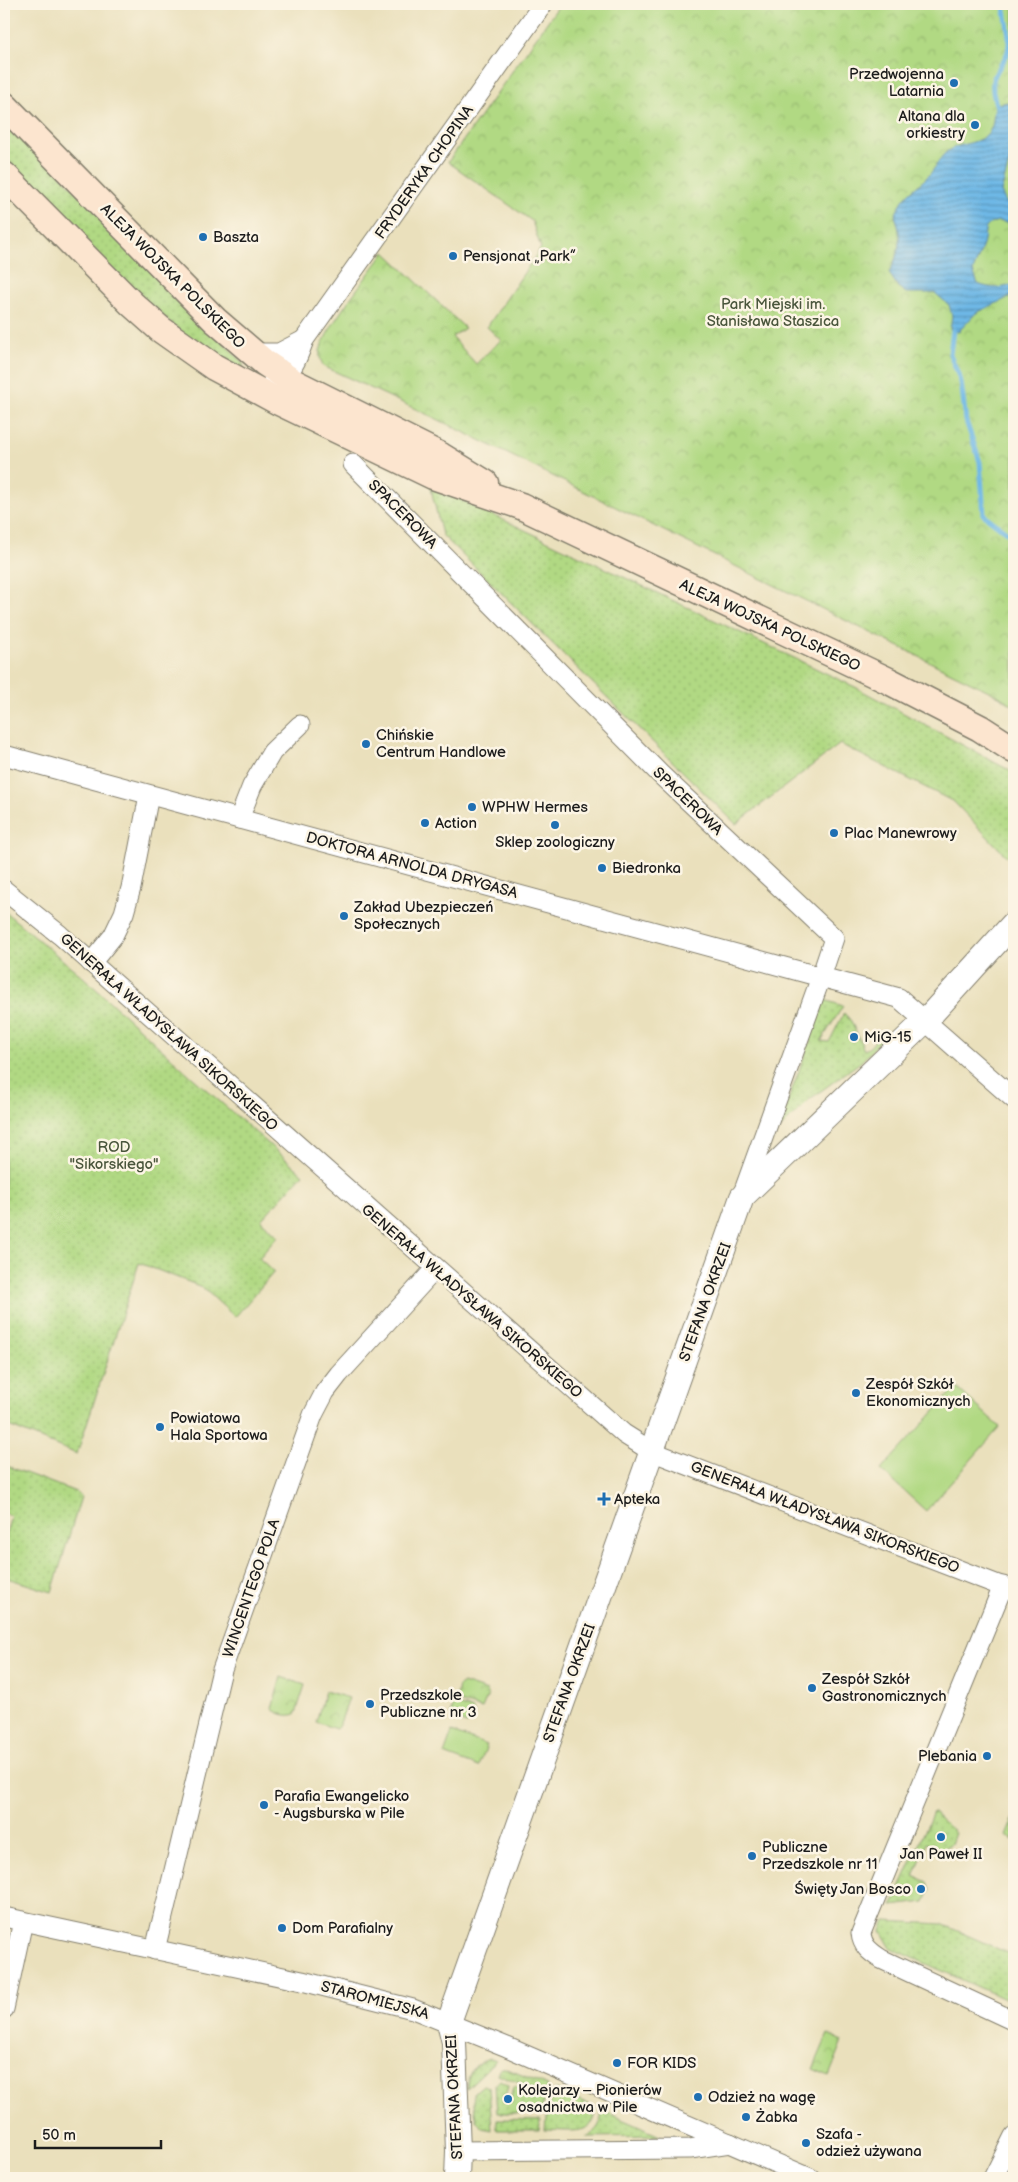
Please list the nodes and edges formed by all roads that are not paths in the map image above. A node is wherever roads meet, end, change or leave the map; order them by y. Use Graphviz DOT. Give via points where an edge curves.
graph roads {
  1 [pos="543,4"];
  2 [pos="4,105"];
  3 [pos="4,175"];
  4 [pos="304,340"];
  5 [pos="252,353"];
  6 [pos="285,377"];
  7 [pos="242,383"];
  8 [pos="353,464"];
  9 [pos="521,506"];
  10 [pos="300,725"];
  11 [pos="1014,750"];
  12 [pos="4,755"];
  13 [pos="149,795"];
  14 [pos="239,819"];
  15 [pos="4,890"];
  16 [pos="1014,923"];
  17 [pos="91,963"];
  18 [pos="821,977"];
  19 [pos="926,1020"];
  20 [pos="1014,1099"];
  21 [pos="742,1197"];
  22 [pos="435,1269"];
  23 [pos="651,1451"];
  24 [pos="1009,1589"];
  25 [pos="4,1917"];
  26 [pos="23,1921"];
  27 [pos="155,1950"];
  28 [pos="4,2009"];
  29 [pos="1014,2021"];
  30 [pos="449,2022"];
  31 [pos="1014,2136"];
  32 [pos="730,2143"];
  33 [pos="458,2151"];
  34 [pos="457,2178"];
  35 [pos="810,2178"];
  36 [pos="993,2178"];
  1 -- 4 [label="street, FRYDERYKA CHOPINA"];
  2 -- 5 [label="main road, ALEJA WOJSKA POLSKIEGO" via="215,320"];
  3 -- 7 [label="main road, ALEJA WOJSKA POLSKIEGO" via="160,329"];
  4 -- 5 [label="street, FRYDERYKA CHOPINA" via="279,353"];
  4 -- 6 [label="street, FRYDERYKA CHOPINA"];
  5 -- 6 [label="main road, ALEJA WOJSKA POLSKIEGO"];
  6 -- 7 [label="street"];
  6 -- 9 [label="main road, ALEJA WOJSKA POLSKIEGO" via="441,456"];
  7 -- 9 [label="main road, ALEJA WOJSKA POLSKIEGO" via="433,476"];
  8 -- 18 [label="street, SPACEROWA" via="661,775 834,938"];
  9 -- 11 [label="main road, ALEJA WOJSKA POLSKIEGO" via="889,682 980,728"];
  10 -- 14 [label="street" via="272,752 252,786"];
  12 -- 13 [label="street, DOKTORA ARNOLDA DRYGASA"];
  13 -- 14 [label="street, DOKTORA ARNOLDA DRYGASA"];
  13 -- 17 [label="street" via="124,913 113,936"];
  14 -- 18 [label="street, DOKTORA ARNOLDA DRYGASA"];
  15 -- 17 [label="street, GENERAŁA WŁADYSŁAWA SIKORSKIEGO"];
  16 -- 19 [label="street, STEFANA OKRZEI"];
  17 -- 22 [label="street, GENERAŁA WŁADYSŁAWA SIKORSKIEGO"];
  18 -- 19 [label="street" via="890,994 907,1003"];
  18 -- 21 [label="street, STEFANA OKRZEI"];
  19 -- 20 [label="street"];
  19 -- 21 [label="street, STEFANA OKRZEI"];
  21 -- 23 [label="street, STEFANA OKRZEI"];
  22 -- 23 [label="street, GENERAŁA WŁADYSŁAWA SIKORSKIEGO" via="624,1434"];
  22 -- 27 [label="street, WINCENTEGO POLA" via="339,1374 325,1392 314,1415 222,1670"];
  23 -- 24 [label="street, GENERAŁA WŁADYSŁAWA SIKORSKIEGO"];
  23 -- 30 [label="street, STEFANA OKRZEI"];
  24 -- 29 [label="street" via="861,1933 862,1942 881,1959"];
  25 -- 26 [label="street, STAROMIEJSKA"];
  26 -- 27 [label="street, STAROMIEJSKA"];
  26 -- 28 [label="street"];
  27 -- 30 [label="street, STAROMIEJSKA" via="302,1980 413,2009"];
  30 -- 32 [label="street, STAROMIEJSKA"];
  30 -- 33 [label="street, STEFANA OKRZEI" via="454,2042"];
  31 -- 36 [label="street"];
  32 -- 33 [label="street" via="690,2149"];
  32 -- 35 [label="street, STAROMIEJSKA"];
  33 -- 34 [label="street, STEFANA OKRZEI"];
}
